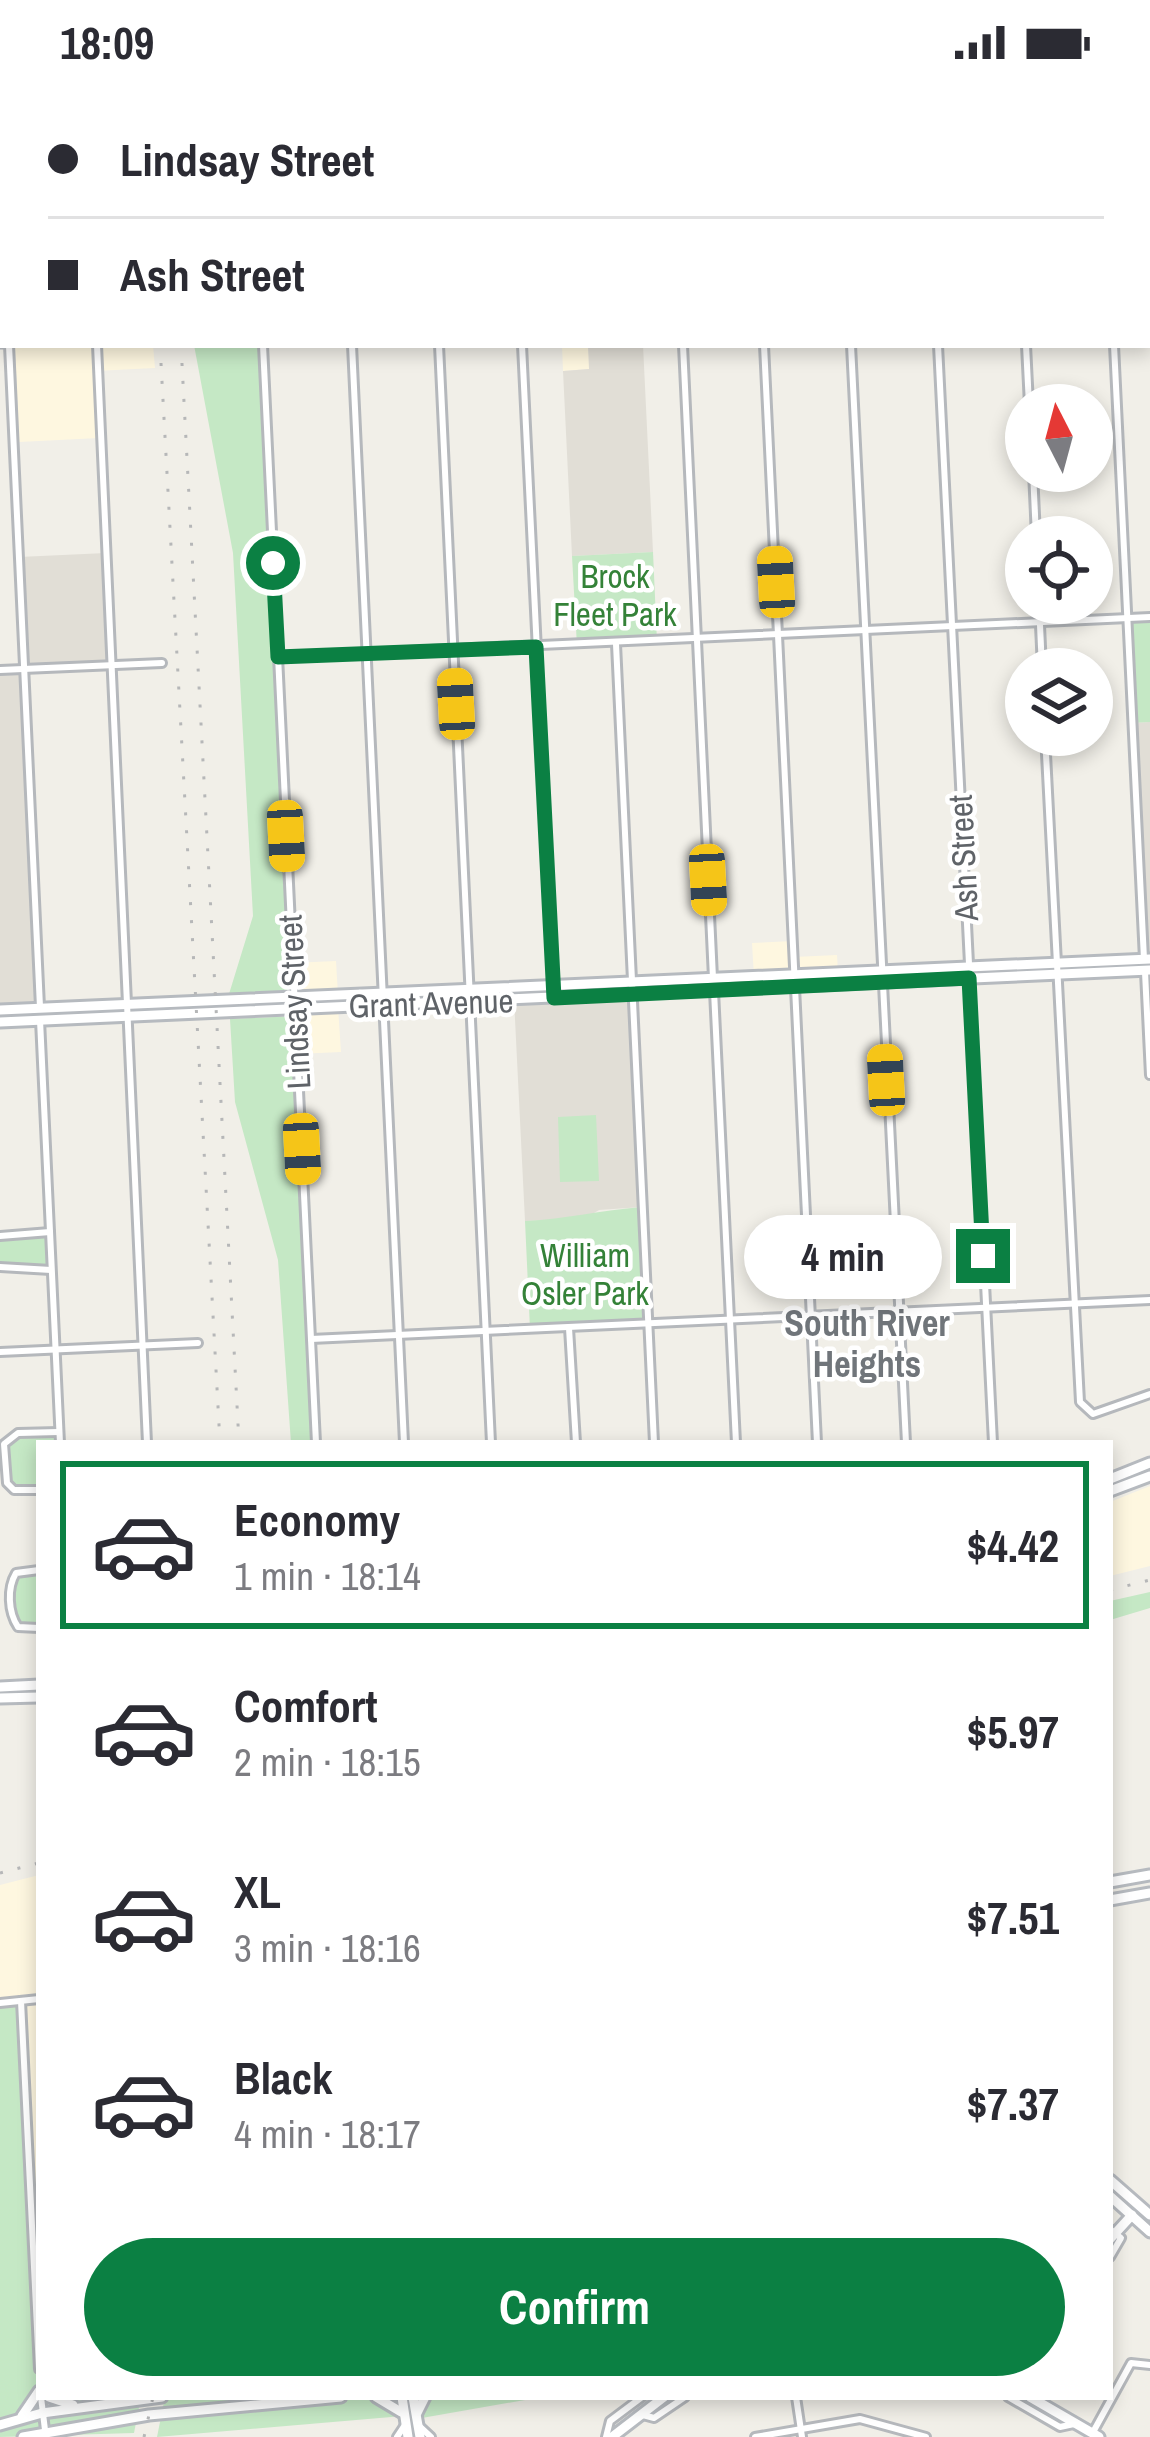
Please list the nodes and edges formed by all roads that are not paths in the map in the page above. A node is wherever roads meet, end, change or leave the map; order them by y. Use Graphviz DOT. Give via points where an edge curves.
graph roads {
  1 [pos="4,348"];
  2 [pos="97,348"];
  3 [pos="263,348"];
  4 [pos="352,348"];
  5 [pos="439,348"];
  6 [pos="522,348"];
  7 [pos="683,348"];
  8 [pos="764,348"];
  9 [pos="850,348"];
  10 [pos="938,348"];
  11 [pos="1026,348"];
  12 [pos="1114,348"];
  13 [pos="1028,384"];
  14 [pos="1150,617"];
  15 [pos="1128,618"];
  16 [pos="1113,619"];
  17 [pos="1018,624"];
  18 [pos="952,627"];
  19 [pos="865,631"];
  20 [pos="778,635"];
  21 [pos="697,640"];
  22 [pos="616,644"];
  23 [pos="536,647"];
  24 [pos="453,650"];
  25 [pos="366,655"];
  26 [pos="278,657"];
  27 [pos="162,663"];
  28 [pos="111,665"];
  29 [pos="25,669"];
  30 [pos="0,670"];
  31 [pos="1046,756"];
  32 [pos="1057,962"];
  33 [pos="1147,964"];
  34 [pos="969,973"];
  35 [pos="1058,974"];
  36 [pos="881,977"];
  37 [pos="795,981"];
  38 [pos="713,985"];
  39 [pos="632,989"];
  40 [pos="553,992"];
  41 [pos="469,994"];
  42 [pos="382,999"];
  43 [pos="294,1003"];
  44 [pos="0,1010"];
  45 [pos="127,1011"];
  46 [pos="40,1015"];
  47 [pos="0,1022"];
  48 [pos="1150,1075"];
  49 [pos="50,1232"];
  50 [pos="0,1236"];
  51 [pos="0,1267"];
  52 [pos="52,1270"];
  53 [pos="1150,1300"];
  54 [pos="1072,1304"];
  55 [pos="986,1308"];
  56 [pos="898,1312"];
  57 [pos="810,1317"];
  58 [pos="730,1321"];
  59 [pos="648,1325"];
  60 [pos="569,1328"];
  61 [pos="485,1330"];
  62 [pos="398,1334"];
  63 [pos="311,1339"];
  64 [pos="199,1343"];
  65 [pos="142,1346"];
  66 [pos="55,1350"];
  67 [pos="0,1352"];
  68 [pos="1150,1394"];
  69 [pos="59,1432"];
  70 [pos="60,1440"];
  71 [pos="147,1440"];
  72 [pos="316,1440"];
  73 [pos="404,1440"];
  74 [pos="491,1440"];
  75 [pos="576,1440"];
  76 [pos="654,1440"];
  77 [pos="736,1440"];
  78 [pos="817,1440"];
  79 [pos="906,1440"];
  80 [pos="993,1440"];
  81 [pos="1150,1463"];
  82 [pos="1150,1476"];
  83 [pos="1113,1478"];
  84 [pos="36,1490"];
  85 [pos="1113,1490"];
  86 [pos="36,1570"];
  87 [pos="36,1628"];
  88 [pos="36,1685"];
  89 [pos="0,1687"];
  90 [pos="36,1697"];
  91 [pos="0,1698"];
  92 [pos="1150,1875"];
  93 [pos="1113,1881"];
  94 [pos="1150,1893"];
  95 [pos="1113,1899"];
  96 [pos="36,1999"];
  97 [pos="21,2001"];
  98 [pos="0,2003"];
  99 [pos="1113,2184"];
  100 [pos="1113,2199"];
  101 [pos="1136,2211"];
  102 [pos="1150,2215"];
  103 [pos="1113,2232"];
  104 [pos="1150,2232"];
  105 [pos="36,2308"];
  106 [pos="1150,2366"];
  107 [pos="1113,2399"];
  108 [pos="38,2400"];
  109 [pos="43,2400"];
  110 [pos="60,2400"];
  111 [pos="139,2400"];
  112 [pos="314,2400"];
  113 [pos="380,2400"];
  114 [pos="403,2400"];
  115 [pos="413,2400"];
  116 [pos="423,2400"];
  117 [pos="638,2400"];
  118 [pos="660,2400"];
  119 [pos="681,2400"];
  120 [pos="796,2400"];
  121 [pos="1013,2400"];
  122 [pos="1035,2400"];
  123 [pos="1112,2400"];
  124 [pos="84,2407"];
  125 [pos="42,2413"];
  126 [pos="640,2414"];
  127 [pos="20,2418"];
  128 [pos="410,2421"];
  129 [pos="888,2422"];
  130 [pos="1076,2423"];
  131 [pos="0,2425"];
  132 [pos="801,2427"];
  133 [pos="45,2430"];
  134 [pos="622,2432"];
  135 [pos="1094,2436"];
  136 [pos="23,2437"];
  137 [pos="398,2437"];
  138 [pos="408,2437"];
  139 [pos="420,2437"];
  140 [pos="431,2437"];
  141 [pos="609,2437"];
  142 [pos="755,2437"];
  143 [pos="802,2437"];
  144 [pos="886,2437"];
  145 [pos="926,2437"];
  1 -- 29 [label="street"];
  2 -- 28 [label="street"];
  3 -- 26 [label="street, Lindsay Street"];
  4 -- 25 [label="street"];
  5 -- 24 [label="street"];
  6 -- 23 [label="street"];
  7 -- 21 [label="street"];
  8 -- 20 [label="street"];
  9 -- 19 [label="street"];
  10 -- 18 [label="street, Ash Street"];
  11 -- 13 [label="street"];
  12 -- 15 [label="street"];
  14 -- 15 [label="street"];
  15 -- 16 [label="street"];
  15 -- 33 [label="street"];
  17 -- 18 [label="street"];
  18 -- 19 [label="street"];
  18 -- 34 [label="street, Ash Street"];
  19 -- 20 [label="street"];
  19 -- 36 [label="street"];
  20 -- 21 [label="street"];
  20 -- 37 [label="street"];
  21 -- 22 [label="street"];
  21 -- 38 [label="street"];
  22 -- 23 [label="street"];
  22 -- 39 [label="street"];
  23 -- 24 [label="street"];
  23 -- 40 [label="street"];
  24 -- 25 [label="street"];
  24 -- 41 [label="street"];
  25 -- 26 [label="street"];
  25 -- 42 [label="street"];
  26 -- 43 [label="street, Lindsay Street"];
  27 -- 28 [label="street"];
  28 -- 29 [label="street"];
  28 -- 45 [label="street"];
  29 -- 30 [label="street"];
  29 -- 46 [label="street"];
  31 -- 32 [label="street"];
  32 -- 33 [label="main road, Grant Avenue"];
  32 -- 34 [label="main road, Grant Avenue"];
  32 -- 35 [label="street"];
  33 -- 35 [label="main road, Grant Avenue"];
  33 -- 48 [label="street"];
  34 -- 35 [label="main road, Grant Avenue"];
  34 -- 36 [label="main road, Grant Avenue"];
  34 -- 55 [label="street, Ash Street"];
  35 -- 54 [label="street"];
  36 -- 37 [label="main road, Grant Avenue"];
  36 -- 56 [label="street"];
  37 -- 38 [label="main road, Grant Avenue"];
  37 -- 57 [label="street"];
  38 -- 39 [label="main road, Grant Avenue"];
  38 -- 58 [label="street"];
  39 -- 40 [label="main road, Grant Avenue"];
  39 -- 59 [label="street"];
  40 -- 41 [label="main road, Grant Avenue"];
  41 -- 42 [label="main road, Grant Avenue"];
  41 -- 61 [label="street"];
  42 -- 43 [label="main road, Grant Avenue"];
  42 -- 62 [label="street"];
  43 -- 45 [label="main road, Grant Avenue"];
  43 -- 63 [label="street, Lindsay Street"];
  44 -- 46 [label="main road, Grant Avenue"];
  45 -- 46 [label="main road, Grant Avenue"];
  45 -- 65 [label="street"];
  46 -- 47 [label="main road, Grant Avenue"];
  46 -- 49 [label="street"];
  49 -- 50 [label="street"];
  49 -- 52 [label="street"];
  51 -- 52 [label="street"];
  52 -- 66 [label="street"];
  53 -- 54 [label="street"];
  54 -- 55 [label="street"];
  54 -- 68 [label="street" via="1084,1409 1101,1412"];
  55 -- 56 [label="street"];
  55 -- 80 [label="street, Ash Street"];
  56 -- 57 [label="street"];
  56 -- 79 [label="street"];
  57 -- 58 [label="street"];
  57 -- 78 [label="street"];
  58 -- 59 [label="street"];
  58 -- 77 [label="street"];
  59 -- 60 [label="street"];
  59 -- 76 [label="street"];
  60 -- 61 [label="street"];
  60 -- 75 [label="street"];
  61 -- 62 [label="street"];
  61 -- 74 [label="street"];
  62 -- 63 [label="street"];
  62 -- 73 [label="street"];
  63 -- 72 [label="street, Lindsay Street"];
  64 -- 65 [label="street"];
  65 -- 66 [label="street"];
  65 -- 71 [label="street"];
  66 -- 67 [label="street"];
  66 -- 69 [label="street"];
  69 -- 70 [label="street"];
  69 -- 84 [label="street" via="18,1433 4,1444 7,1483"];
  81 -- 83 [label="main road"];
  82 -- 85 [label="main road"];
  86 -- 87 [label="street" via="16,1573 10,1586 13,1621"];
  88 -- 89 [label="main road"];
  90 -- 91 [label="main road"];
  92 -- 93 [label="main road"];
  94 -- 95 [label="main road"];
  96 -- 97 [label="street"];
  97 -- 98 [label="street"];
  97 -- 105 [label="street"];
  99 -- 101 [label="main road"];
  100 -- 101 [label="main road"];
  101 -- 102 [label="main road"];
  101 -- 103 [label="main road"];
  101 -- 104 [label="main road"];
  106 -- 107 [label="street" via="1131,2363"];
  108 -- 127 [label="main road"];
  109 -- 125 [label="street"];
  110 -- 124 [label="main road"];
  111 -- 124 [label="main road"];
  112 -- 133 [label="main road"];
  113 -- 128 [label="main road"];
  114 -- 128 [label="main road"];
  115 -- 128 [label="main road"];
  116 -- 128 [label="main road"];
  117 -- 141 [label="street" via="606,2425"];
  118 -- 126 [label="main road"];
  119 -- 126 [label="street" via="654,2418"];
  120 -- 132 [label="street"];
  121 -- 130 [label="street" via="1060,2427"];
  122 -- 130 [label="main road"];
  123 -- 135 [label="street"];
  124 -- 125 [label="main road"];
  125 -- 127 [label="main road"];
  125 -- 133 [label="street"];
  126 -- 134 [label="main road"];
  127 -- 131 [label="main road"];
  128 -- 137 [label="street"];
  128 -- 138 [label="main road"];
  128 -- 139 [label="main road"];
  128 -- 140 [label="street"];
  129 -- 132 [label="street"];
  129 -- 144 [label="street"];
  129 -- 145 [label="street"];
  130 -- 135 [label="main road"];
  132 -- 142 [label="street"];
  132 -- 143 [label="street"];
  133 -- 136 [label="main road"];
  134 -- 141 [label="main road"];
}
